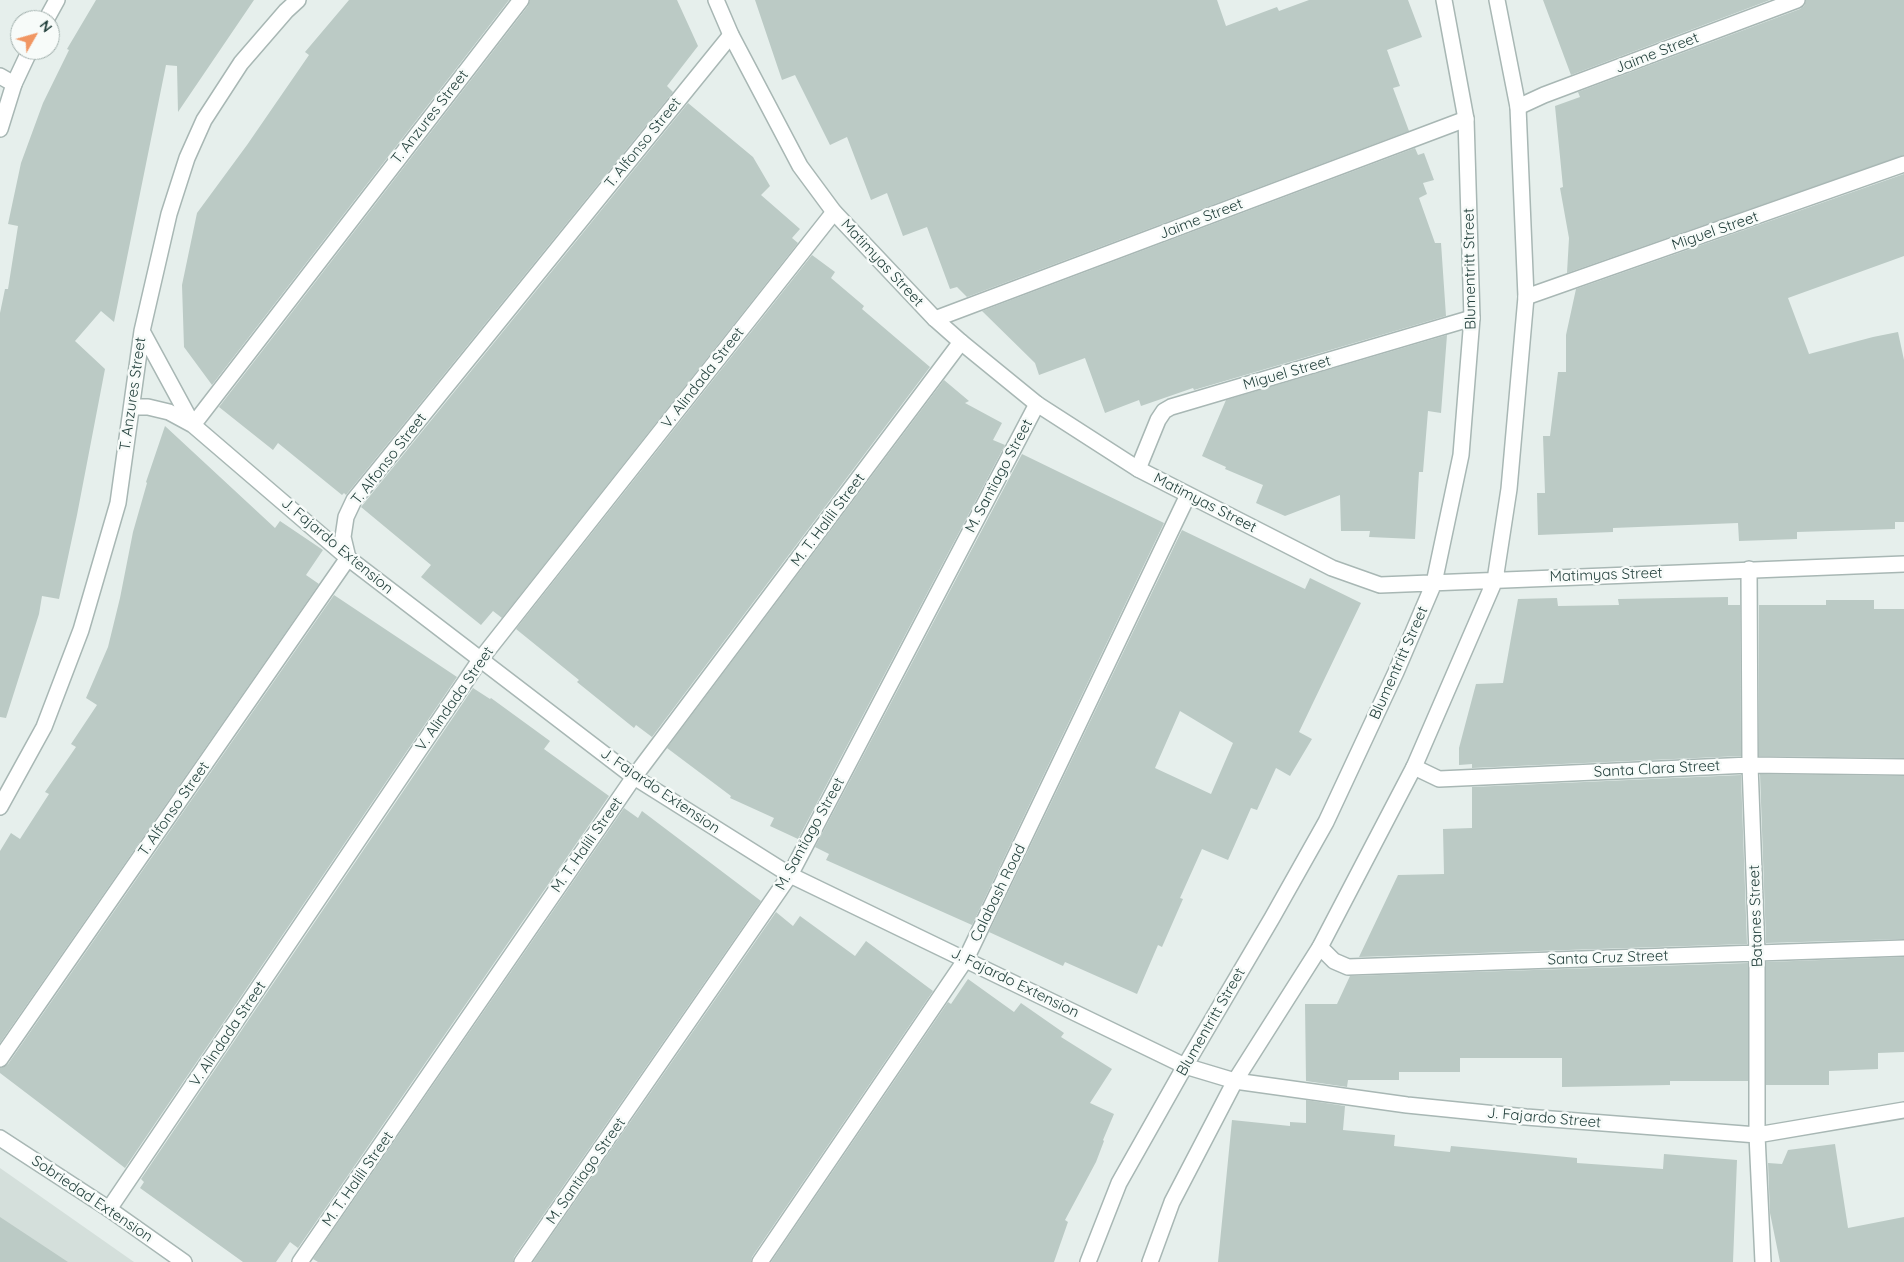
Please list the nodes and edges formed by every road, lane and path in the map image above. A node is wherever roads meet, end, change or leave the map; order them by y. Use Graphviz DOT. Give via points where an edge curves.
graph roads {
  1 [pos="298,0"];
  2 [pos="520,0"];
  3 [pos="716,0"];
  4 [pos="1444,0"];
  5 [pos="1497,0"];
  6 [pos="1797,0"];
  7 [pos="731,35"];
  8 [pos="25,60"];
  9 [pos="0,76"];
  10 [pos="14,84"];
  11 [pos="1518,107"];
  12 [pos="1466,119"];
  13 [pos="0,130"];
  14 [pos="1904,164"];
  15 [pos="834,212"];
  16 [pos="1526,297"];
  17 [pos="1472,318"];
  18 [pos="935,319"];
  19 [pos="142,331"];
  20 [pos="961,342"];
  21 [pos="1037,404"];
  22 [pos="132,407"];
  23 [pos="193,424"];
  24 [pos="1138,469"];
  25 [pos="1188,495"];
  26 [pos="348,558"];
  27 [pos="1904,564"];
  28 [pos="1749,569"];
  29 [pos="1495,580"];
  30 [pos="1434,583"];
  31 [pos="480,660"];
  32 [pos="1750,765"];
  33 [pos="1414,767"];
  34 [pos="1904,767"];
  35 [pos="634,777"];
  36 [pos="0,807"];
  37 [pos="790,875"];
  38 [pos="1320,946"];
  39 [pos="1904,948"];
  40 [pos="1758,953"];
  41 [pos="966,960"];
  42 [pos="0,1059"];
  43 [pos="1185,1066"];
  44 [pos="1235,1081"];
  45 [pos="1904,1110"];
  46 [pos="1757,1135"];
  47 [pos="0,1138"];
  48 [pos="109,1209"];
  49 [pos="184,1262"];
  50 [pos="300,1262"];
  51 [pos="522,1262"];
  52 [pos="760,1262"];
  53 [pos="1088,1262"];
  54 [pos="1150,1262"];
  55 [pos="1762,1262"];
  1 -- 19 [label="street, T. Anzures Street" via="241,63 204,120 170,214"];
  2 -- 23 [label="street, T. Anzures Street"];
  3 -- 7 [label="street, Matimyas Street"];
  4 -- 12 [label="street, Blumentritt Street"];
  5 -- 11 [label="street"];
  6 -- 11 [label="street, Jaime Street"];
  7 -- 15 [label="street, Matimyas Street" via="800,166"];
  7 -- 26 [label="street, T. Alfonso Street" via="354,500 346,517 343,537"];
  8 -- 10 [label="street"];
  9 -- 10 [label="street"];
  10 -- 13 [label="street"];
  11 -- 16 [label="street"];
  12 -- 17 [label="street, Blumentritt Street"];
  12 -- 18 [label="street, Jaime Street"];
  14 -- 16 [label="street, Miguel Street"];
  15 -- 18 [label="street, Matimyas Street"];
  15 -- 31 [label="street, V. Alindada Street"];
  16 -- 29 [label="street" via="1509,489"];
  17 -- 24 [label="street, Miguel Street" via="1170,407 1158,420"];
  17 -- 30 [label="street, Blumentritt Street" via="1462,455"];
  18 -- 20 [label="street, Matimyas Street"];
  19 -- 22 [label="street, T. Anzures Street"];
  19 -- 23 [label="street, J. Fajardo Extension"];
  20 -- 21 [label="street, Matimyas Street"];
  20 -- 35 [label="street, M. T. Halili Street"];
  21 -- 24 [label="street, Matimyas Street"];
  21 -- 37 [label="street, M. Santiago Street"];
  22 -- 23 [label="street, J. Fajardo Extension" via="169,412"];
  22 -- 36 [label="street, T. Anzures Street" via="118,503 81,630 44,728"];
  23 -- 26 [label="street, J. Fajardo Extension"];
  24 -- 25 [label="street, Matimyas Street"];
  25 -- 30 [label="street, Matimyas Street" via="1332,568 1380,585"];
  25 -- 41 [label="street, Calabash Road"];
  26 -- 31 [label="street, J. Fajardo Extension"];
  26 -- 42 [label="street, T. Alfonso Street"];
  27 -- 28 [label="street, Matimyas Street"];
  28 -- 29 [label="street, Matimyas Street"];
  28 -- 32 [label="street, Batanes Street"];
  29 -- 30 [label="street, Matimyas Street"];
  29 -- 33 [label="street"];
  30 -- 43 [label="street, Blumentritt Street" via="1326,822"];
  31 -- 35 [label="street, J. Fajardo Extension"];
  31 -- 48 [label="street, V. Alindada Street"];
  32 -- 33 [label="street, Santa Clara Street" via="1440,780"];
  32 -- 34 [label="street, Santa Clara Street"];
  32 -- 40 [label="street, Batanes Street"];
  33 -- 38 [label="street"];
  35 -- 37 [label="street, J. Fajardo Extension"];
  35 -- 50 [label="street, M. T. Halili Street"];
  37 -- 41 [label="street, J. Fajardo Extension"];
  37 -- 51 [label="street, M. Santiago Street"];
  38 -- 40 [label="street, Santa Cruz Street" via="1334,961 1348,967"];
  38 -- 44 [label="street"];
  39 -- 40 [label="street, Santa Cruz Street"];
  40 -- 46 [label="street, Batanes Street"];
  41 -- 43 [label="street, J. Fajardo Extension"];
  41 -- 52 [label="street, Calabash Road"];
  43 -- 44 [label="street, J. Fajardo Street"];
  43 -- 53 [label="street, Blumentritt Street" via="1119,1183"];
  44 -- 46 [label="street, J. Fajardo Street" via="1408,1105"];
  44 -- 54 [label="street" via="1172,1202"];
  45 -- 46 [label="street, J. Fajardo Street"];
  46 -- 55 [label="street, Batanes Street"];
  47 -- 48 [label="street, Sobriedad Extension"];
  48 -- 49 [label="street, Sobriedad Extension"];
}
